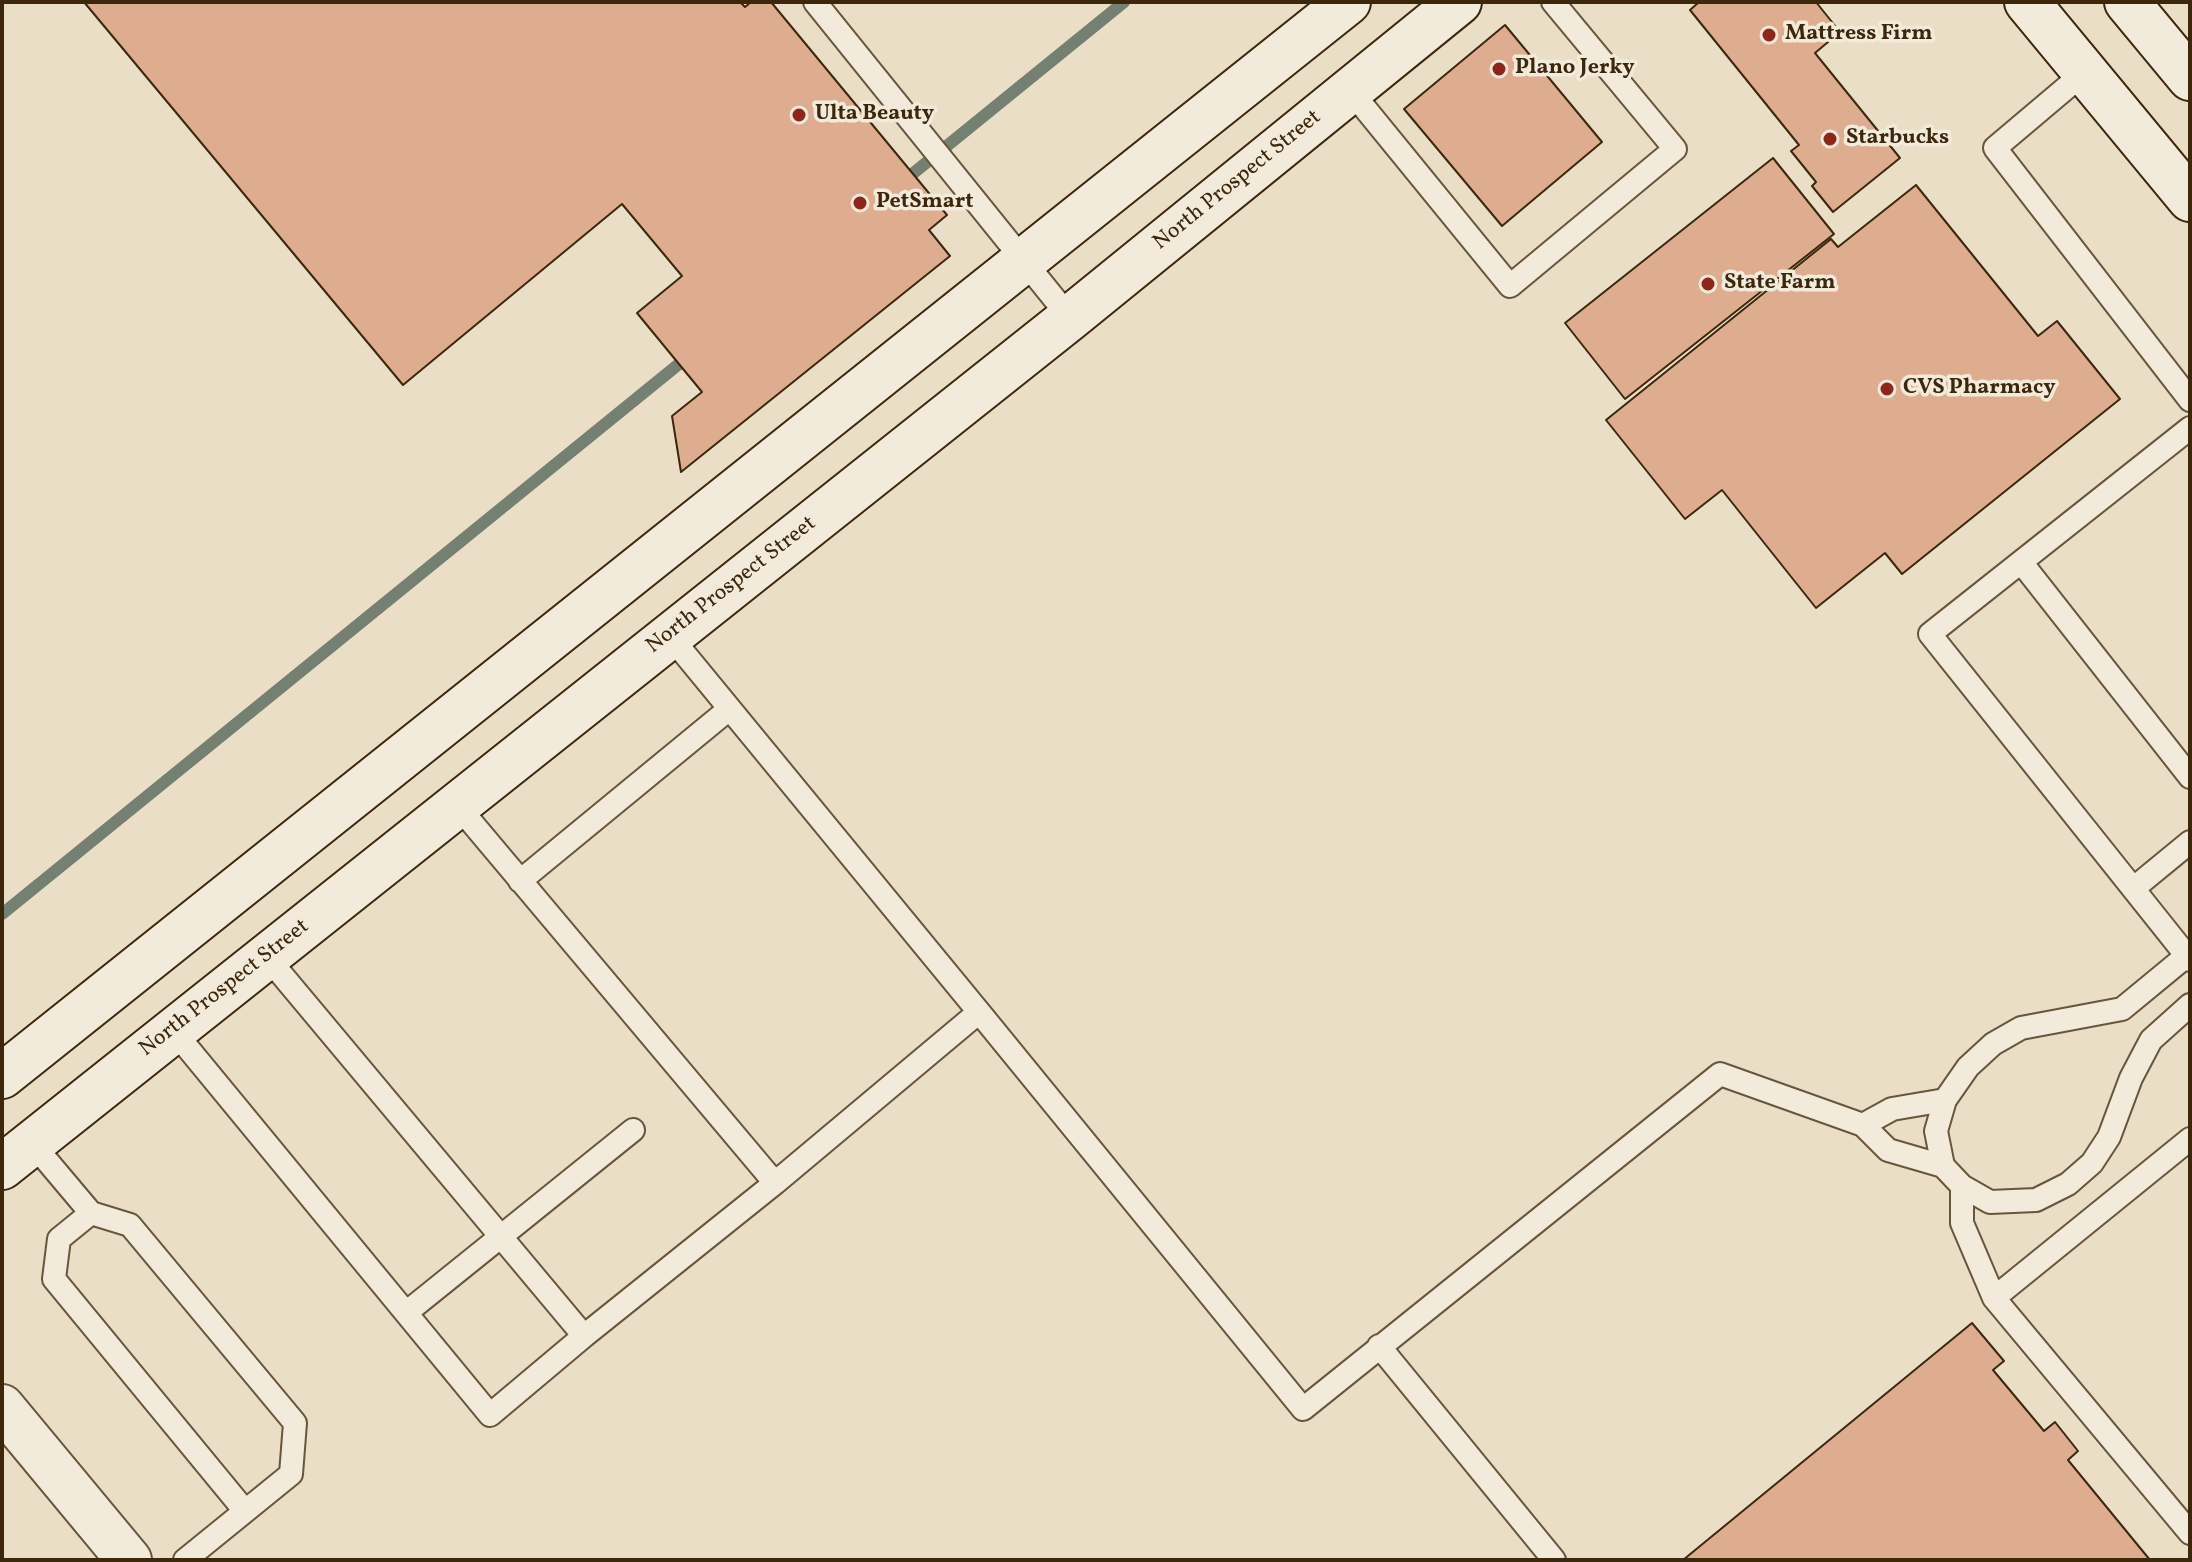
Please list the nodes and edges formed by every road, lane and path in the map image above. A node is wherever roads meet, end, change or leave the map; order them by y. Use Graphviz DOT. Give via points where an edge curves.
graph roads {
  1 [pos="815,2"];
  2 [pos="1348,2"];
  3 [pos="1459,2"];
  4 [pos="1553,2"];
  5 [pos="2027,2"];
  6 [pos="2127,2"];
  7 [pos="2085,72"];
  8 [pos="2190,78"];
  9 [pos="1350,90"];
  10 [pos="2190,199"];
  11 [pos="1025,262"];
  12 [pos="1070,318"];
  13 [pos="2190,400"];
  14 [pos="2190,428"];
  15 [pos="2021,562"];
  16 [pos="670,636"];
  17 [pos="728,710"];
  18 [pos="2190,777"];
  19 [pos="457,805"];
  20 [pos="2190,842"];
  21 [pos="520,881"];
  22 [pos="2134,888"];
  23 [pos="2189,956"];
  24 [pos="267,957"];
  25 [pos="2190,1005"];
  26 [pos="979,1012"];
  27 [pos="173,1030"];
  28 [pos="2,1076"];
  29 [pos="1945,1100"];
  30 [pos="1863,1125"];
  31 [pos="633,1130"];
  32 [pos="2190,1139"];
  33 [pos="17,1155"];
  34 [pos="1943,1166"];
  35 [pos="775,1183"];
  36 [pos="1962,1186"];
  37 [pos="91,1213"];
  38 [pos="500,1237"];
  39 [pos="1994,1298"];
  40 [pos="407,1312"];
  41 [pos="584,1336"];
  42 [pos="1379,1346"];
  43 [pos="2,1407"];
  44 [pos="245,1511"];
  45 [pos="2190,1533"];
  46 [pos="129,1560"];
  47 [pos="185,1560"];
  48 [pos="1554,1560"];
  1 -- 11 [label="lane"];
  2 -- 11 [label="main road"];
  3 -- 9 [label="main road, North Prospect Street"];
  4 -- 9 [label="lane" via="1675,149 1510,286"];
  5 -- 7 [label="main road"];
  6 -- 8 [label="main road"];
  7 -- 10 [label="main road"];
  7 -- 13 [label="lane" via="1995,148"];
  9 -- 12 [label="main road, North Prospect Street"];
  11 -- 12 [label="lane"];
  11 -- 28 [label="main road"];
  12 -- 16 [label="main road, North Prospect Street"];
  14 -- 15 [label="lane"];
  15 -- 18 [label="lane"];
  15 -- 22 [label="lane" via="1930,634"];
  16 -- 17 [label="lane"];
  16 -- 19 [label="main road, North Prospect Street"];
  17 -- 21 [label="lane"];
  17 -- 26 [label="lane"];
  19 -- 21 [label="lane"];
  19 -- 24 [label="main road, North Prospect Street"];
  20 -- 22 [label="lane"];
  21 -- 35 [label="lane"];
  22 -- 23 [label="lane"];
  23 -- 29 [label="lane" via="2122,1009 2021,1028 1993,1044 1968,1067"];
  24 -- 27 [label="main road, North Prospect Street"];
  24 -- 38 [label="lane"];
  25 -- 36 [label="lane" via="2151,1040 2109,1137 2092,1163 2068,1184 2036,1200 2014,1203 1990,1202"];
  26 -- 35 [label="lane"];
  26 -- 42 [label="lane" via="1303,1409"];
  27 -- 33 [label="main road, North Prospect Street"];
  27 -- 40 [label="lane"];
  29 -- 30 [label="lane" via="1892,1109"];
  29 -- 34 [label="lane" via="1936,1131"];
  30 -- 34 [label="lane" via="1888,1150"];
  30 -- 42 [label="lane" via="1720,1074"];
  31 -- 38 [label="lane"];
  32 -- 39 [label="lane"];
  33 -- 37 [label="lane"];
  34 -- 36 [label="lane"];
  35 -- 41 [label="lane"];
  36 -- 39 [label="lane" via="1962,1223"];
  37 -- 44 [label="lane" via="59,1239 54,1279"];
  37 -- 44 [label="lane" via="130,1225 295,1423 291,1474"];
  38 -- 40 [label="lane"];
  38 -- 41 [label="lane"];
  39 -- 45 [label="lane"];
  40 -- 41 [label="lane" via="490,1415"];
  42 -- 48 [label="lane"];
  43 -- 46 [label="main road"];
  44 -- 47 [label="lane"];
}
